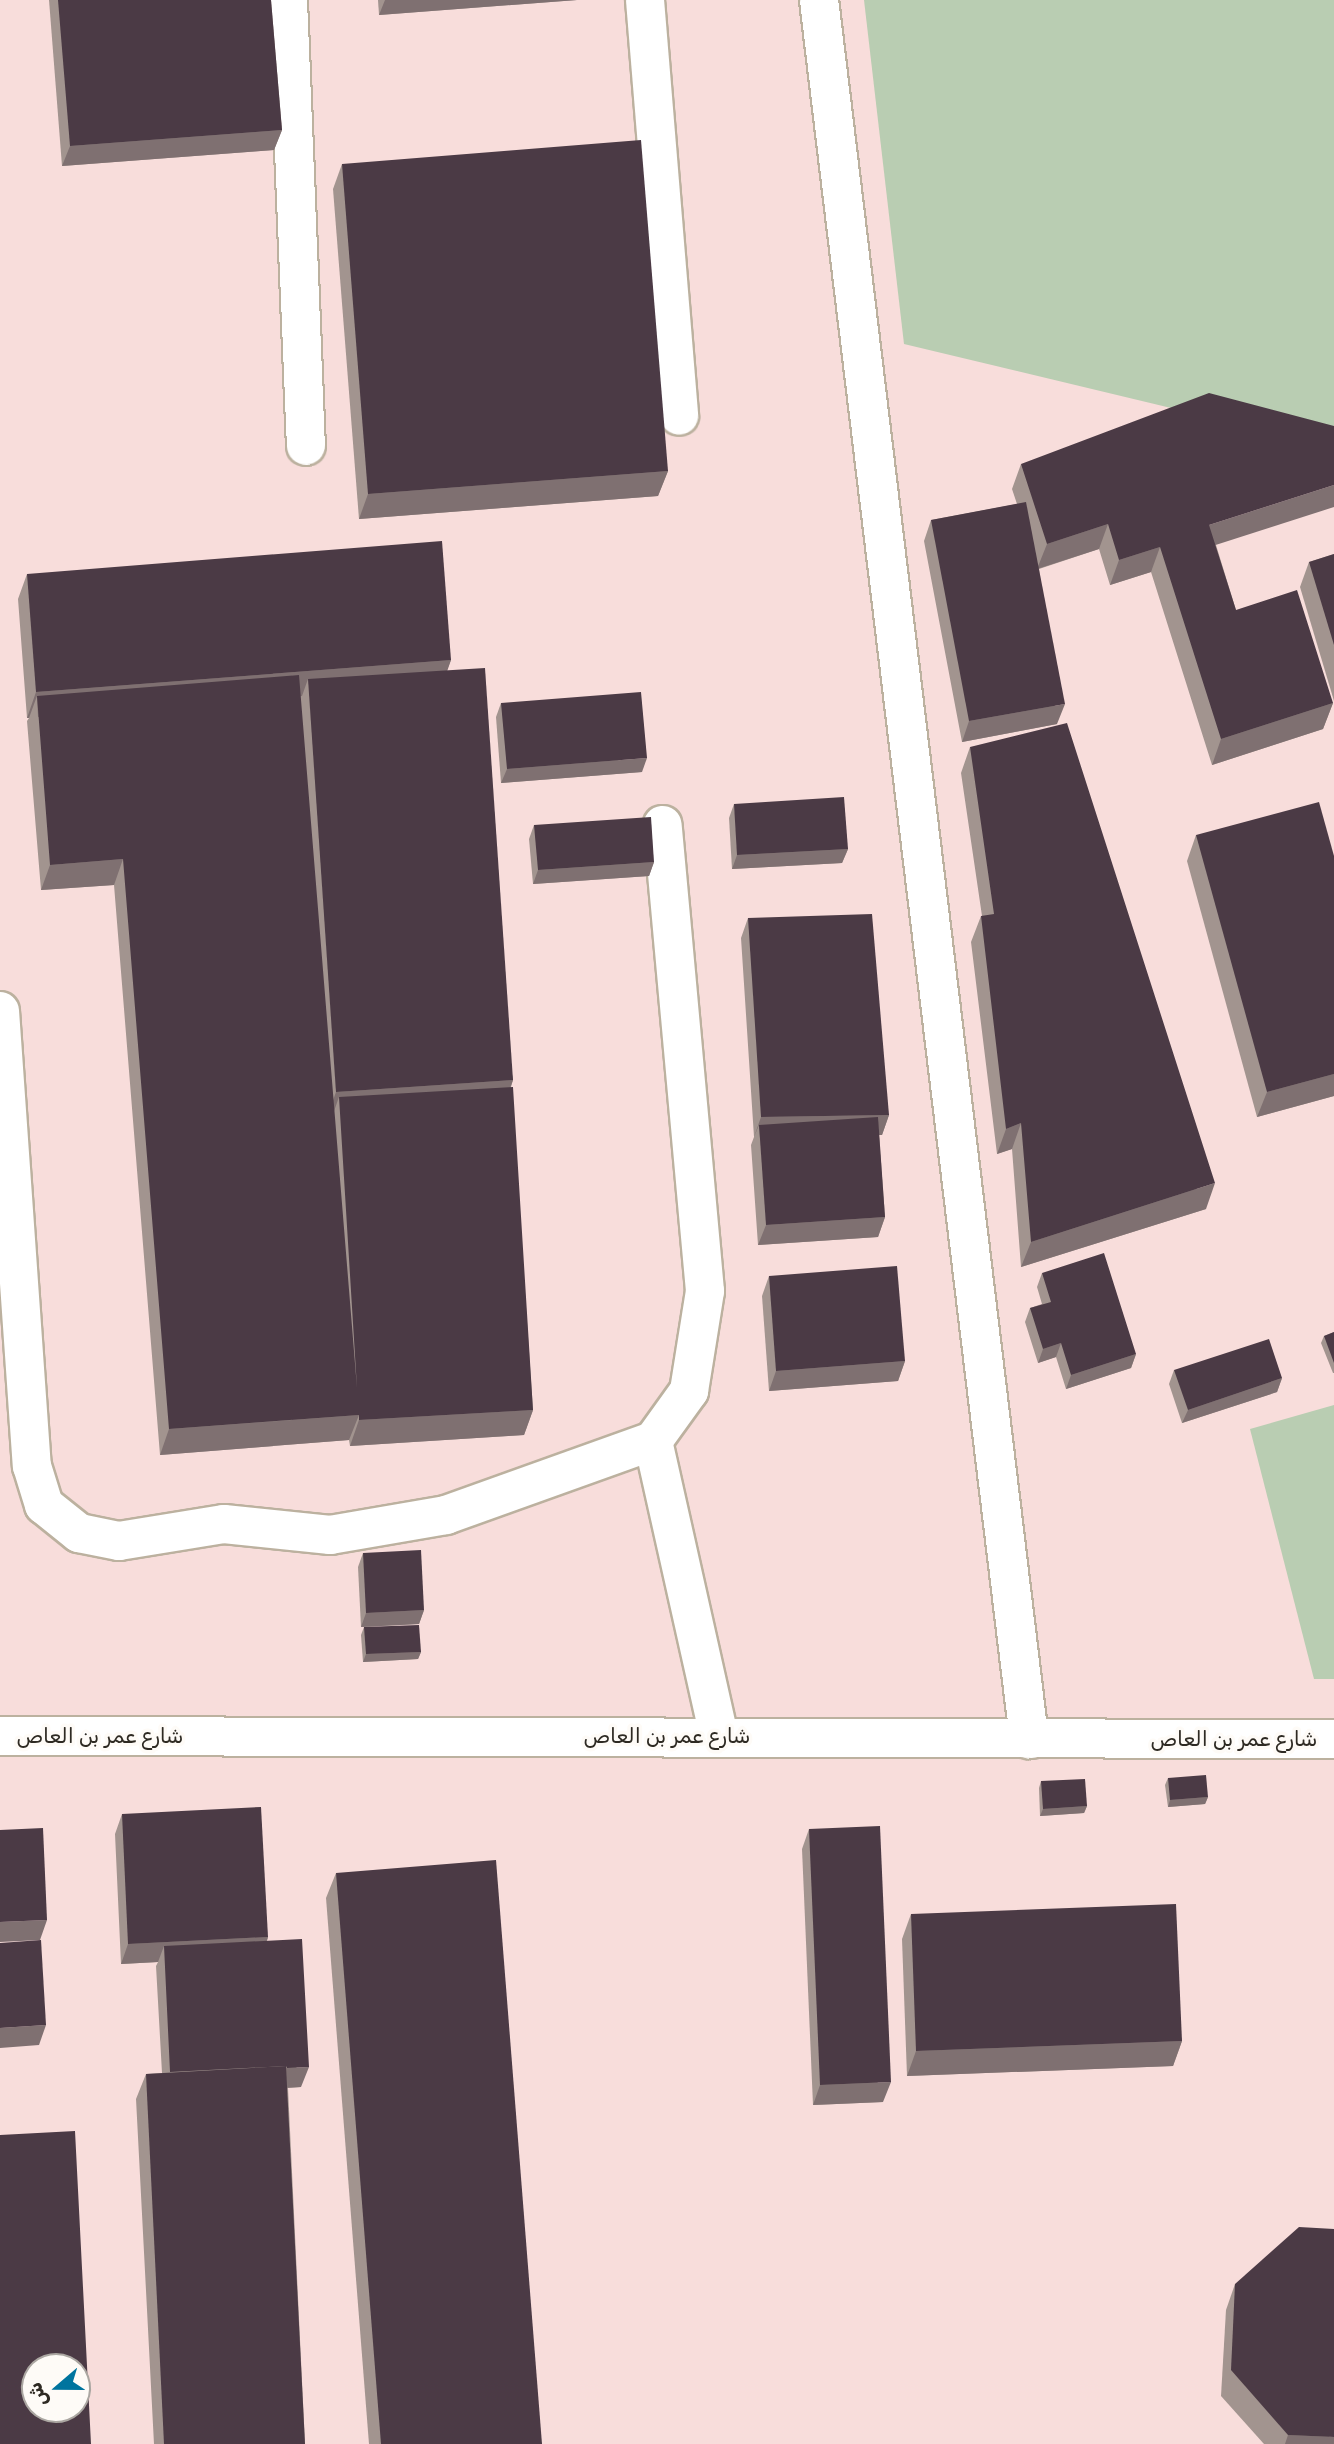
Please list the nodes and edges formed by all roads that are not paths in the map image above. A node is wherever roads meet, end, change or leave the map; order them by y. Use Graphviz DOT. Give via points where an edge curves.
graph roads {
  1 [pos="288,0"];
  2 [pos="645,0"];
  3 [pos="819,0"];
  4 [pos="679,416"];
  5 [pos="306,446"];
  6 [pos="663,825"];
  7 [pos="0,1011"];
  8 [pos="653,1441"];
  9 [pos="0,1736"];
  10 [pos="719,1736"];
  11 [pos="1029,1739"];
  12 [pos="1334,1739"];
  1 -- 5 [label="street"];
  2 -- 4 [label="street"];
  3 -- 11 [label="street"];
  6 -- 8 [label="street" via="705,1291 689,1391"];
  7 -- 8 [label="street" via="32,1466 44,1505 79,1533 119,1541 224,1524 330,1535 446,1515"];
  8 -- 10 [label="street"];
  9 -- 10 [label="street, شارع عمر بن العاص"];
  10 -- 11 [label="street, شارع عمر بن العاص"];
  11 -- 12 [label="street, شارع عمر بن العاص"];
}
